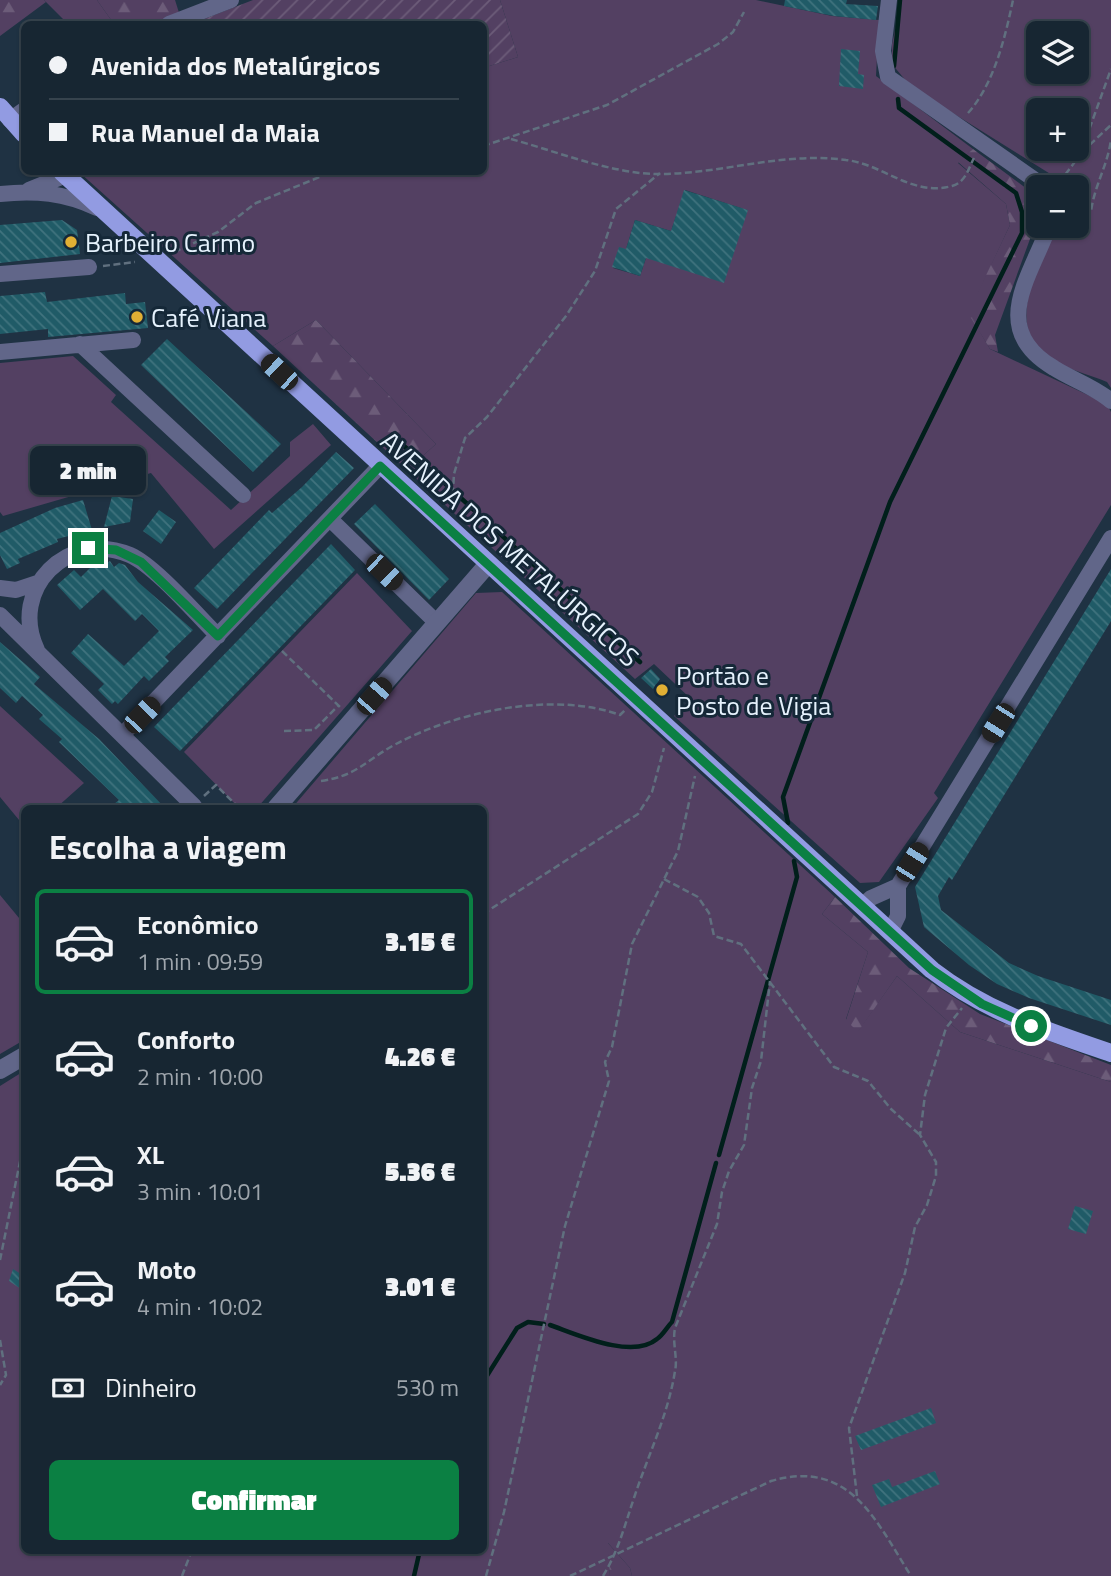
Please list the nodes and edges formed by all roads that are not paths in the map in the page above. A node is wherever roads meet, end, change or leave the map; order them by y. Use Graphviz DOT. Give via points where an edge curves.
graph roads {
  1 [pos="231,0"];
  2 [pos="889,0"];
  3 [pos="177,21"];
  4 [pos="12,112"];
  5 [pos="21,128"];
  6 [pos="60,175"];
  7 [pos="66,175"];
  8 [pos="1028,175"];
  9 [pos="26,191"];
  10 [pos="0,194"];
  11 [pos="105,212"];
  12 [pos="1043,238"];
  13 [pos="89,267"];
  14 [pos="0,274"];
  15 [pos="133,340"];
  16 [pos="80,344"];
  17 [pos="0,352"];
  18 [pos="1111,401"];
  19 [pos="380,466"];
  20 [pos="243,495"];
  21 [pos="331,520"];
  22 [pos="1111,538"];
  23 [pos="488,564"];
  24 [pos="40,582"];
  25 [pos="0,588"];
  26 [pos="0,615"];
  27 [pos="437,623"];
  28 [pos="218,636"];
  29 [pos="37,650"];
  30 [pos="123,734"];
  31 [pos="193,805"];
  32 [pos="279,805"];
  33 [pos="898,886"];
  34 [pos="862,906"];
  35 [pos="890,932"];
  36 [pos="1111,1053"];
  37 [pos="21,1058"];
  38 [pos="0,1070"];
  1 -- 3 [label="street"];
  2 -- 8 [label="street" via="883,51 888,76"];
  4 -- 5 [label="main road"];
  6 -- 9 [label="street"];
  7 -- 11 [label="main road, AVENIDA DOS METALÚRGICOS"];
  9 -- 10 [label="street"];
  9 -- 11 [label="street" via="67,196"];
  11 -- 19 [label="main road, AVENIDA DOS METALÚRGICOS"];
  12 -- 18 [label="street" via="1023,281 1016,320 1030,348 1052,367"];
  13 -- 14 [label="street"];
  15 -- 16 [label="street"];
  16 -- 17 [label="street"];
  16 -- 20 [label="street"];
  19 -- 21 [label="street"];
  19 -- 23 [label="main road, AVENIDA DOS METALÚRGICOS"];
  21 -- 27 [label="street"];
  21 -- 28 [label="street"];
  22 -- 33 [label="street"];
  23 -- 27 [label="street"];
  23 -- 34 [label="main road, AVENIDA DOS METALÚRGICOS"];
  24 -- 25 [label="street" via="16,590"];
  24 -- 28 [label="street" via="70,554 88,548 116,550 141,562"];
  24 -- 29 [label="street" via="31,612"];
  26 -- 29 [label="street"];
  27 -- 32 [label="street"];
  28 -- 30 [label="street"];
  29 -- 30 [label="street"];
  30 -- 31 [label="street"];
  33 -- 34 [label="street"];
  33 -- 35 [label="street" via="898,916"];
  34 -- 35 [label="main road, AVENIDA DOS METALÚRGICOS"];
  35 -- 36 [label="main road, AVENIDA DOS METALÚRGICOS" via="970,997 1031,1026"];
  37 -- 38 [label="street"];
}
